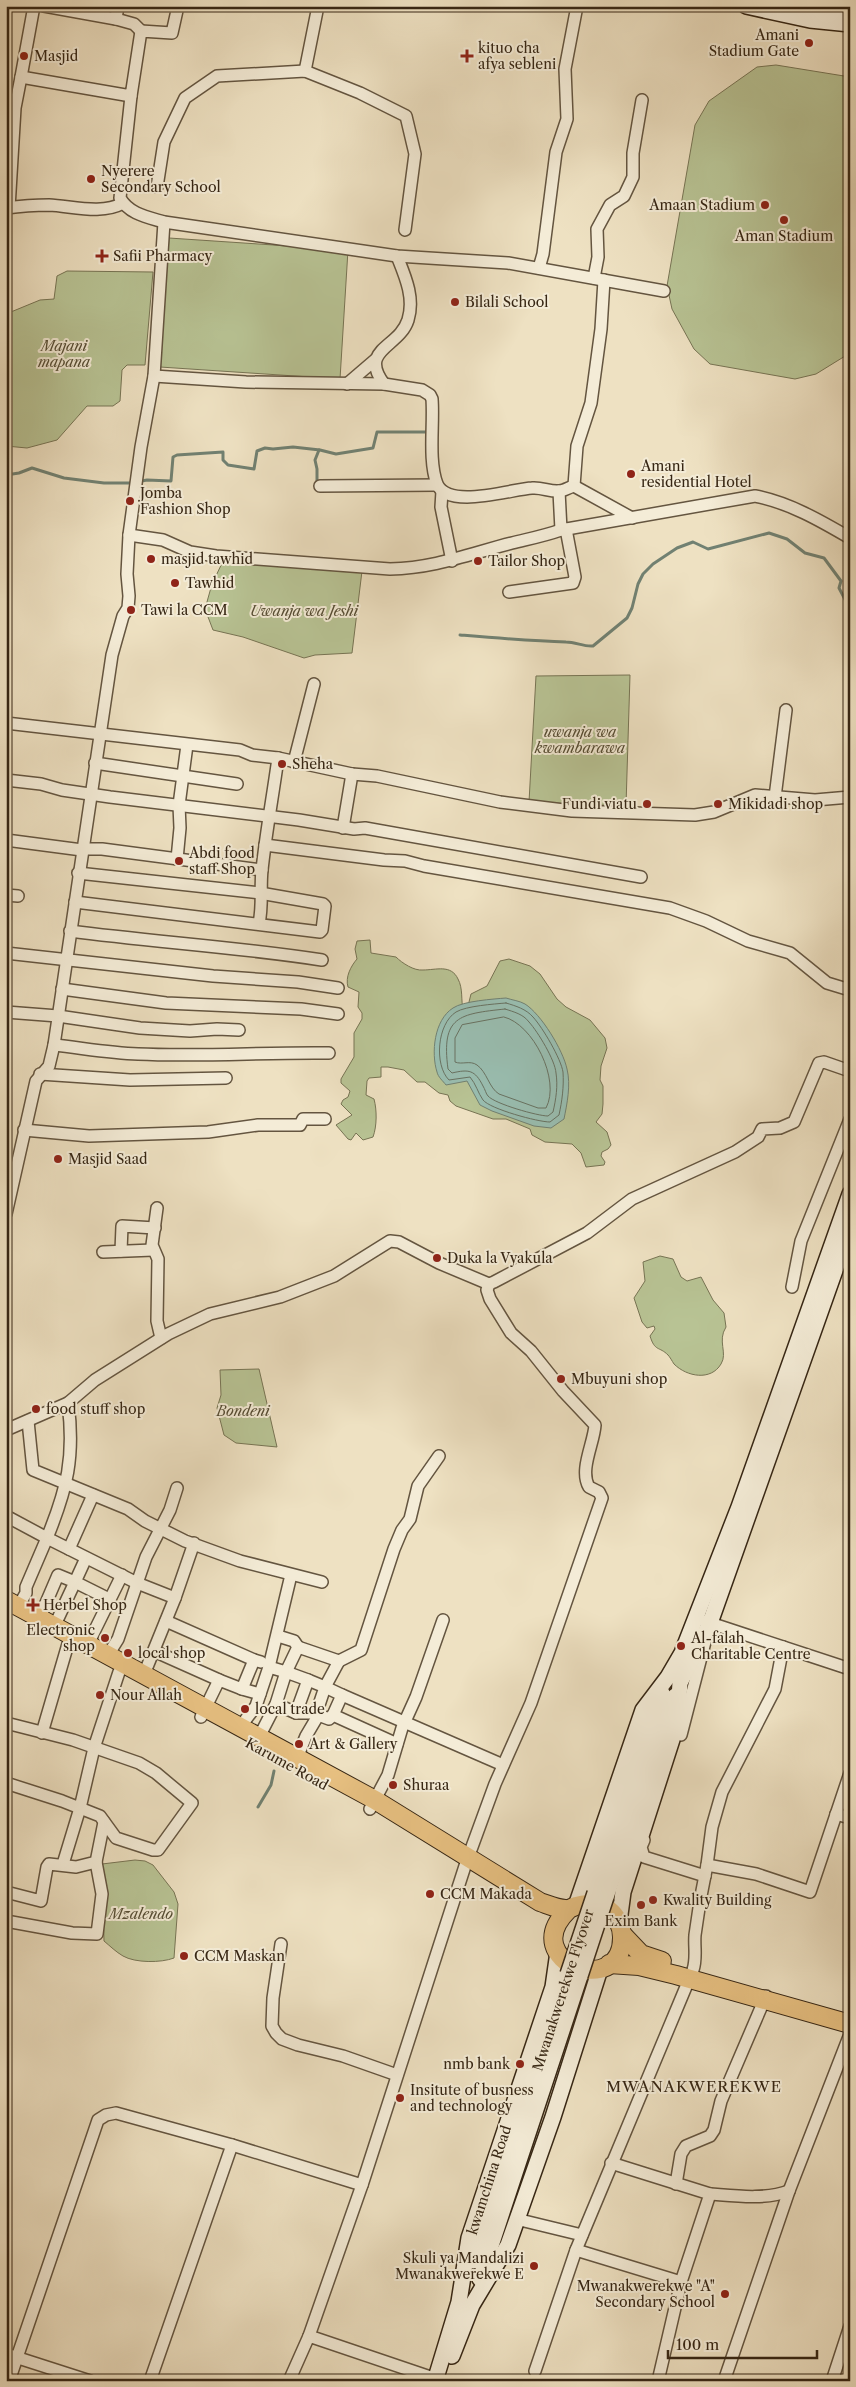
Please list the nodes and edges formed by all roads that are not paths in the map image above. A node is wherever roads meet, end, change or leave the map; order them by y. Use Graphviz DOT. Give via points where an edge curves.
graph roads {
  1 [pos="34,6"];
  2 [pos="44,6"];
  3 [pos="118,6"];
  4 [pos="178,6"];
  5 [pos="318,6"];
  6 [pos="578,6"];
  7 [pos="746,6"];
  8 [pos="804,6"];
  9 [pos="821,12"];
  10 [pos="850,13"];
  11 [pos="116,19"];
  12 [pos="850,24"];
  13 [pos="141,31"];
  14 [pos="305,71"];
  15 [pos="21,77"];
  16 [pos="131,96"];
  17 [pos="642,100"];
  18 [pos="157,187"];
  19 [pos="123,203"];
  20 [pos="8,208"];
  21 [pos="164,222"];
  22 [pos="405,230"];
  23 [pos="397,256"];
  24 [pos="539,268"];
  25 [pos="599,279"];
  26 [pos="664,291"];
  27 [pos="376,360"];
  28 [pos="154,376"];
  29 [pos="347,384"];
  30 [pos="384,384"];
  31 [pos="320,486"];
  32 [pos="574,486"];
  33 [pos="440,488"];
  34 [pos="559,491"];
  35 [pos="632,518"];
  36 [pos="563,530"];
  37 [pos="129,535"];
  38 [pos="850,538"];
  39 [pos="452,561"];
  40 [pos="509,592"];
  41 [pos="314,684"];
  42 [pos="786,710"];
  43 [pos="6,723"];
  44 [pos="100,733"];
  45 [pos="187,745"];
  46 [pos="278,758"];
  47 [pos="294,762"];
  48 [pos="95,763"];
  49 [pos="352,774"];
  50 [pos="182,777"];
  51 [pos="6,780"];
  52 [pos="237,784"];
  53 [pos="91,793"];
  54 [pos="775,797"];
  55 [pos="850,797"];
  56 [pos="179,805"];
  57 [pos="269,817"];
  58 [pos="343,828"];
  59 [pos="6,840"];
  60 [pos="265,845"];
  61 [pos="82,849"];
  62 [pos="176,858"];
  63 [pos="262,870"];
  64 [pos="78,874"];
  65 [pos="641,877"];
  66 [pos="260,892"];
  67 [pos="75,902"];
  68 [pos="259,923"];
  69 [pos="70,931"];
  70 [pos="6,953"];
  71 [pos="66,959"];
  72 [pos="322,960"];
  73 [pos="338,988"];
  74 [pos="62,989"];
  75 [pos="850,990"];
  76 [pos="6,1012"];
  77 [pos="338,1014"];
  78 [pos="58,1016"];
  79 [pos="239,1030"];
  80 [pos="54,1045"];
  81 [pos="329,1053"];
  82 [pos="850,1071"];
  83 [pos="40,1074"];
  84 [pos="226,1078"];
  85 [pos="325,1119"];
  86 [pos="850,1119"];
  87 [pos="24,1130"];
  88 [pos="850,1194"];
  89 [pos="157,1208"];
  90 [pos="6,1214"];
  91 [pos="155,1228"];
  92 [pos="850,1228"];
  93 [pos="153,1250"];
  94 [pos="121,1251"];
  95 [pos="104,1252"];
  96 [pos="489,1284"];
  97 [pos="792,1287"];
  98 [pos="161,1338"];
  99 [pos="68,1403"];
  100 [pos="28,1421"];
  101 [pos="6,1430"];
  102 [pos="439,1456"];
  103 [pos="67,1484"];
  104 [pos="176,1488"];
  105 [pos="93,1495"];
  106 [pos="6,1516"];
  107 [pos="161,1530"];
  108 [pos="47,1538"];
  109 [pos="194,1544"];
  110 [pos="68,1549"];
  111 [pos="86,1558"];
  112 [pos="122,1575"];
  113 [pos="291,1575"];
  114 [pos="75,1582"];
  115 [pos="322,1582"];
  116 [pos="137,1583"];
  117 [pos="175,1598"];
  118 [pos="109,1599"];
  119 [pos="10,1606"];
  120 [pos="443,1620"];
  121 [pos="166,1621"];
  122 [pos="702,1621"];
  123 [pos="47,1622"];
  124 [pos="278,1636"];
  125 [pos="68,1644"];
  126 [pos="88,1644"];
  127 [pos="298,1647"];
  128 [pos="783,1647"];
  129 [pos="154,1651"];
  130 [pos="108,1655"];
  131 [pos="254,1660"];
  132 [pos="339,1660"];
  133 [pos="269,1666"];
  134 [pos="850,1669"];
  135 [pos="119,1672"];
  136 [pos="286,1672"];
  137 [pos="142,1673"];
  138 [pos="219,1680"];
  139 [pos="308,1680"];
  140 [pos="674,1680"];
  141 [pos="325,1687"];
  142 [pos="242,1688"];
  143 [pos="260,1694"];
  144 [pos="342,1695"];
  145 [pos="276,1704"];
  146 [pos="204,1712"];
  147 [pos="296,1713"];
  148 [pos="317,1714"];
  149 [pos="334,1715"];
  150 [pos="405,1721"];
  151 [pos="6,1723"];
  152 [pos="240,1727"];
  153 [pos="42,1733"];
  154 [pos="259,1737"];
  155 [pos="397,1744"];
  156 [pos="94,1748"];
  157 [pos="297,1758"];
  158 [pos="504,1765"];
  159 [pos="850,1774"];
  160 [pos="6,1783"];
  161 [pos="372,1805"];
  162 [pos="80,1808"];
  163 [pos="836,1814"];
  164 [pos="850,1818"];
  165 [pos="104,1822"];
  166 [pos="467,1861"];
  167 [pos="96,1862"];
  168 [pos="63,1864"];
  169 [pos="707,1865"];
  170 [pos="704,1876"];
  171 [pos="6,1892"];
  172 [pos="572,1908"];
  173 [pos="6,1920"];
  174 [pos="621,1928"];
  175 [pos="555,1934"];
  176 [pos="282,1944"];
  177 [pos="558,1952"];
  178 [pos="605,1966"];
  179 [pos="691,1975"];
  180 [pos="766,1996"];
  181 [pos="850,2014"];
  182 [pos="850,2024"];
  183 [pos="850,2034"];
  184 [pos="397,2075"];
  185 [pos="232,2145"];
  186 [pos="611,2163"];
  187 [pos="676,2184"];
  188 [pos="362,2185"];
  189 [pos="789,2191"];
  190 [pos="710,2194"];
  191 [pos="516,2219"];
  192 [pos="582,2235"];
  193 [pos="576,2250"];
  194 [pos="680,2282"];
  195 [pos="465,2304"];
  196 [pos="850,2326"];
  197 [pos="309,2336"];
  198 [pos="12,2356"];
  199 [pos="535,2371"];
  200 [pos="439,2380"];
  201 [pos="9,2381"];
  202 [pos="90,2381"];
  203 [pos="150,2381"];
  204 [pos="289,2381"];
  205 [pos="658,2381"];
  206 [pos="724,2381"];
  207 [pos="832,2381"];
  1 -- 15 [label="street"];
  2 -- 11 [label="street"];
  3 -- 11 [label="street"];
  4 -- 13 [label="street" via="172,33"];
  5 -- 14 [label="street"];
  6 -- 24 [label="street" via="565,69 567,119 556,152"];
  7 -- 9 [label="main road"];
  8 -- 9 [label="main road"];
  9 -- 10 [label="main road"];
  9 -- 12 [label="main road"];
  11 -- 13 [label="street" via="134,24"];
  13 -- 16 [label="street"];
  14 -- 18 [label="street" via="217,76 185,98 164,142"];
  14 -- 22 [label="street" via="406,116 415,154"];
  15 -- 16 [label="street"];
  15 -- 20 [label="street" via="15,108"];
  16 -- 19 [label="street" via="121,172 120,198"];
  17 -- 25 [label="street" via="633,153 633,177 624,196 610,206 597,229"];
  19 -- 20 [label="street" via="103,209"];
  19 -- 21 [label="street" via="141,215"];
  21 -- 23 [label="street"];
  21 -- 28 [label="street"];
  23 -- 24 [label="street"];
  23 -- 27 [label="street" via="410,287 408,322"];
  24 -- 25 [label="street"];
  25 -- 26 [label="street"];
  25 -- 32 [label="street" via="601,329 591,403 577,446"];
  27 -- 29 [label="street"];
  27 -- 30 [label="street"];
  28 -- 29 [label="street"];
  28 -- 37 [label="street"];
  29 -- 30 [label="street"];
  30 -- 33 [label="street" via="422,390 430,395 434,469"];
  31 -- 33 [label="street"];
  32 -- 34 [label="street"];
  32 -- 35 [label="street"];
  33 -- 34 [label="street" via="452,495 479,496 530,488"];
  33 -- 39 [label="street"];
  34 -- 36 [label="street"];
  35 -- 36 [label="street"];
  35 -- 38 [label="street" via="755,496 769,498 824,522"];
  36 -- 39 [label="street"];
  36 -- 40 [label="street" via="575,577 573,583"];
  37 -- 39 [label="street" via="163,540 190,552 216,556 390,569 419,569"];
  37 -- 44 [label="street" via="129,602 112,656"];
  41 -- 47 [label="street"];
  42 -- 54 [label="street"];
  43 -- 44 [label="street"];
  44 -- 45 [label="street"];
  44 -- 48 [label="street"];
  45 -- 46 [label="street" via="240,750"];
  45 -- 50 [label="street"];
  46 -- 47 [label="street"];
  46 -- 57 [label="street"];
  47 -- 49 [label="street"];
  48 -- 50 [label="street"];
  48 -- 53 [label="street"];
  49 -- 54 [label="street" via="377,776 500,802 599,813 653,812 695,816 714,812 755,795"];
  49 -- 58 [label="street"];
  50 -- 52 [label="street"];
  50 -- 56 [label="street"];
  51 -- 53 [label="street"];
  53 -- 56 [label="street"];
  53 -- 61 [label="street"];
  54 -- 55 [label="street" via="815,800"];
  56 -- 57 [label="street"];
  56 -- 62 [label="street"];
  57 -- 58 [label="street"];
  57 -- 60 [label="street"];
  58 -- 65 [label="street" via="365,828"];
  59 -- 61 [label="street"];
  60 -- 63 [label="street"];
  60 -- 75 [label="street" via="405,861 670,908 748,941 790,953 827,983"];
  61 -- 62 [label="street"];
  61 -- 64 [label="street"];
  62 -- 63 [label="street"];
  63 -- 66 [label="street"];
  64 -- 66 [label="street"];
  64 -- 67 [label="street"];
  66 -- 68 [label="street" via="262,912"];
  66 -- 68 [label="street" via="323,904 325,910 320,932"];
  67 -- 68 [label="street"];
  67 -- 69 [label="street"];
  69 -- 71 [label="street"];
  69 -- 72 [label="street"];
  70 -- 71 [label="street"];
  71 -- 73 [label="street"];
  71 -- 74 [label="street"];
  74 -- 77 [label="street" via="166,1003 301,1009"];
  74 -- 78 [label="street"];
  76 -- 78 [label="street"];
  78 -- 79 [label="street" via="140,1028"];
  78 -- 80 [label="street"];
  80 -- 81 [label="street" via="136,1054"];
  80 -- 83 [label="street" via="49,1066"];
  82 -- 96 [label="street" via="819,1063 794,1122 762,1130 758,1137 736,1152 632,1199 587,1233"];
  83 -- 84 [label="street" via="130,1080"];
  83 -- 87 [label="street"];
  85 -- 87 [label="street" via="303,1120 300,1125 258,1124 208,1132 89,1136"];
  86 -- 97 [label="street" via="804,1232"];
  87 -- 90 [label="street"];
  88 -- 122 [label="main road"];
  89 -- 91 [label="street"];
  91 -- 93 [label="street"];
  91 -- 94 [label="street" via="122,1226"];
  92 -- 122 [label="main road"];
  93 -- 94 [label="street"];
  93 -- 98 [label="street" via="158,1259 157,1320"];
  94 -- 95 [label="street"];
  96 -- 98 [label="street" via="399,1242 390,1241 334,1276 280,1297 210,1314"];
  96 -- 158 [label="street" via="490,1299 510,1333 531,1351 596,1425 586,1479 589,1487 602,1495 531,1703"];
  98 -- 99 [label="street" via="95,1380"];
  99 -- 100 [label="street"];
  99 -- 103 [label="street" via="72,1452"];
  100 -- 101 [label="street"];
  100 -- 103 [label="street" via="33,1470"];
  102 -- 132 [label="street" via="418,1486 410,1520 394,1549 362,1650"];
  103 -- 105 [label="street"];
  103 -- 108 [label="street"];
  104 -- 107 [label="street"];
  105 -- 107 [label="street" via="128,1509"];
  105 -- 110 [label="street"];
  106 -- 108 [label="street"];
  107 -- 109 [label="street"];
  107 -- 116 [label="street" via="146,1557"];
  108 -- 110 [label="street"];
  108 -- 119 [label="street" via="26,1593"];
  109 -- 113 [label="street"];
  109 -- 117 [label="street"];
  110 -- 111 [label="street"];
  111 -- 112 [label="street"];
  111 -- 114 [label="street"];
  112 -- 116 [label="street"];
  112 -- 118 [label="street"];
  113 -- 115 [label="street"];
  113 -- 124 [label="street"];
  114 -- 118 [label="street"];
  114 -- 123 [label="street"];
  114 -- 123 [label="street" via="58,1575"];
  116 -- 117 [label="street"];
  116 -- 130 [label="street" via="118,1639"];
  117 -- 121 [label="street"];
  118 -- 126 [label="street"];
  119 -- 123 [label="main road"];
  119 -- 125 [label="main road, Karume Road"];
  120 -- 150 [label="street"];
  121 -- 129 [label="street"];
  121 -- 131 [label="street"];
  122 -- 128 [label="street"];
  122 -- 140 [label="main road"];
  122 -- 170 [label="street" via="679,1742 641,1847 644,1856"];
  123 -- 126 [label="main road"];
  124 -- 127 [label="street"];
  124 -- 133 [label="street"];
  125 -- 135 [label="main road, Karume Road"];
  125 -- 153 [label="street"];
  126 -- 130 [label="main road"];
  127 -- 132 [label="street"];
  127 -- 136 [label="street"];
  128 -- 134 [label="street"];
  128 -- 169 [label="street" via="775,1689 722,1792 712,1827"];
  129 -- 137 [label="street"];
  129 -- 138 [label="street"];
  130 -- 137 [label="main road"];
  131 -- 133 [label="street"];
  131 -- 142 [label="street"];
  132 -- 141 [label="street"];
  133 -- 136 [label="street"];
  133 -- 143 [label="street"];
  135 -- 146 [label="main road, Karume Road"];
  135 -- 156 [label="street"];
  136 -- 139 [label="street"];
  136 -- 145 [label="street"];
  137 -- 146 [label="main road"];
  138 -- 142 [label="street"];
  138 -- 146 [label="street"];
  139 -- 141 [label="street"];
  139 -- 147 [label="street"];
  140 -- 172 [label="main road" via="643,1710"];
  140 -- 174 [label="main road" via="677,1724 623,1892"];
  140 -- 195 [label="main road, Mwanakwerekwe Flyover, bridge" via="665,1720 600,1895"];
  141 -- 144 [label="street"];
  141 -- 148 [label="street"];
  142 -- 143 [label="street"];
  143 -- 152 [label="street" via="256,1706"];
  144 -- 149 [label="street"];
  144 -- 150 [label="street"];
  145 -- 147 [label="street"];
  145 -- 154 [label="street"];
  146 -- 152 [label="main road"];
  146 -- 161 [label="main road, Karume Road"];
  147 -- 148 [label="street"];
  148 -- 149 [label="street" via="329,1719"];
  148 -- 157 [label="street"];
  149 -- 155 [label="street"];
  150 -- 155 [label="street"];
  150 -- 158 [label="street"];
  151 -- 153 [label="street"];
  152 -- 154 [label="main road"];
  153 -- 156 [label="street"];
  154 -- 157 [label="main road"];
  155 -- 161 [label="street" via="388,1775"];
  156 -- 162 [label="street"];
  156 -- 165 [label="street" via="140,1762 192,1803 156,1850 116,1838"];
  157 -- 161 [label="main road"];
  158 -- 166 [label="street"];
  159 -- 163 [label="street"];
  160 -- 162 [label="street"];
  161 -- 166 [label="main road, Karume Road"];
  162 -- 165 [label="street" via="100,1816"];
  162 -- 168 [label="street"];
  163 -- 164 [label="street"];
  163 -- 169 [label="street" via="810,1892 756,1874"];
  165 -- 167 [label="street"];
  166 -- 172 [label="main road" via="540,1902"];
  166 -- 175 [label="main road, Karume Road" via="547,1918"];
  166 -- 184 [label="street"];
  167 -- 168 [label="street" via="76,1867"];
  167 -- 173 [label="street" via="102,1894 96,1934 72,1933"];
  168 -- 171 [label="street" via="53,1863 46,1867 41,1901"];
  169 -- 170 [label="street"];
  170 -- 179 [label="street" via="694,1944 696,1963"];
  172 -- 174 [label="main road" via="588,1903 600,1905 611,1912"];
  172 -- 175 [label="main road" via="557,1925"];
  174 -- 178 [label="main road" via="620,1951"];
  174 -- 179 [label="main road" via="641,1954"];
  175 -- 177 [label="main road"];
  176 -- 184 [label="street" via="273,1998 272,2026 276,2033 298,2045 343,2056"];
  177 -- 178 [label="main road" via="571,1966 581,1970"];
  177 -- 195 [label="main road, kwamchina Road" via="553,1987 469,2238"];
  178 -- 179 [label="main road" via="639,1966"];
  178 -- 191 [label="main road, kwamchina Road"];
  179 -- 180 [label="main road"];
  179 -- 186 [label="street"];
  180 -- 181 [label="main road"];
  180 -- 182 [label="main road"];
  180 -- 187 [label="street" via="721,2101 714,2130 710,2136 686,2146 681,2154"];
  183 -- 189 [label="street"];
  184 -- 188 [label="street"];
  185 -- 188 [label="street"];
  185 -- 198 [label="street" via="116,2113 106,2114 98,2120"];
  185 -- 203 [label="street"];
  186 -- 187 [label="street"];
  186 -- 192 [label="street"];
  187 -- 190 [label="street"];
  188 -- 197 [label="street"];
  189 -- 190 [label="street" via="776,2196 753,2197"];
  189 -- 206 [label="street"];
  190 -- 194 [label="street"];
  191 -- 192 [label="street"];
  191 -- 195 [label="main road, kwamchina Road" via="508,2245"];
  192 -- 193 [label="street"];
  193 -- 194 [label="street"];
  193 -- 199 [label="street"];
  194 -- 205 [label="street"];
  195 -- 200 [label="main road, kwamchina Road"];
  196 -- 207 [label="street"];
  197 -- 200 [label="street"];
  197 -- 204 [label="street"];
  198 -- 201 [label="street"];
  198 -- 202 [label="street"];
}
